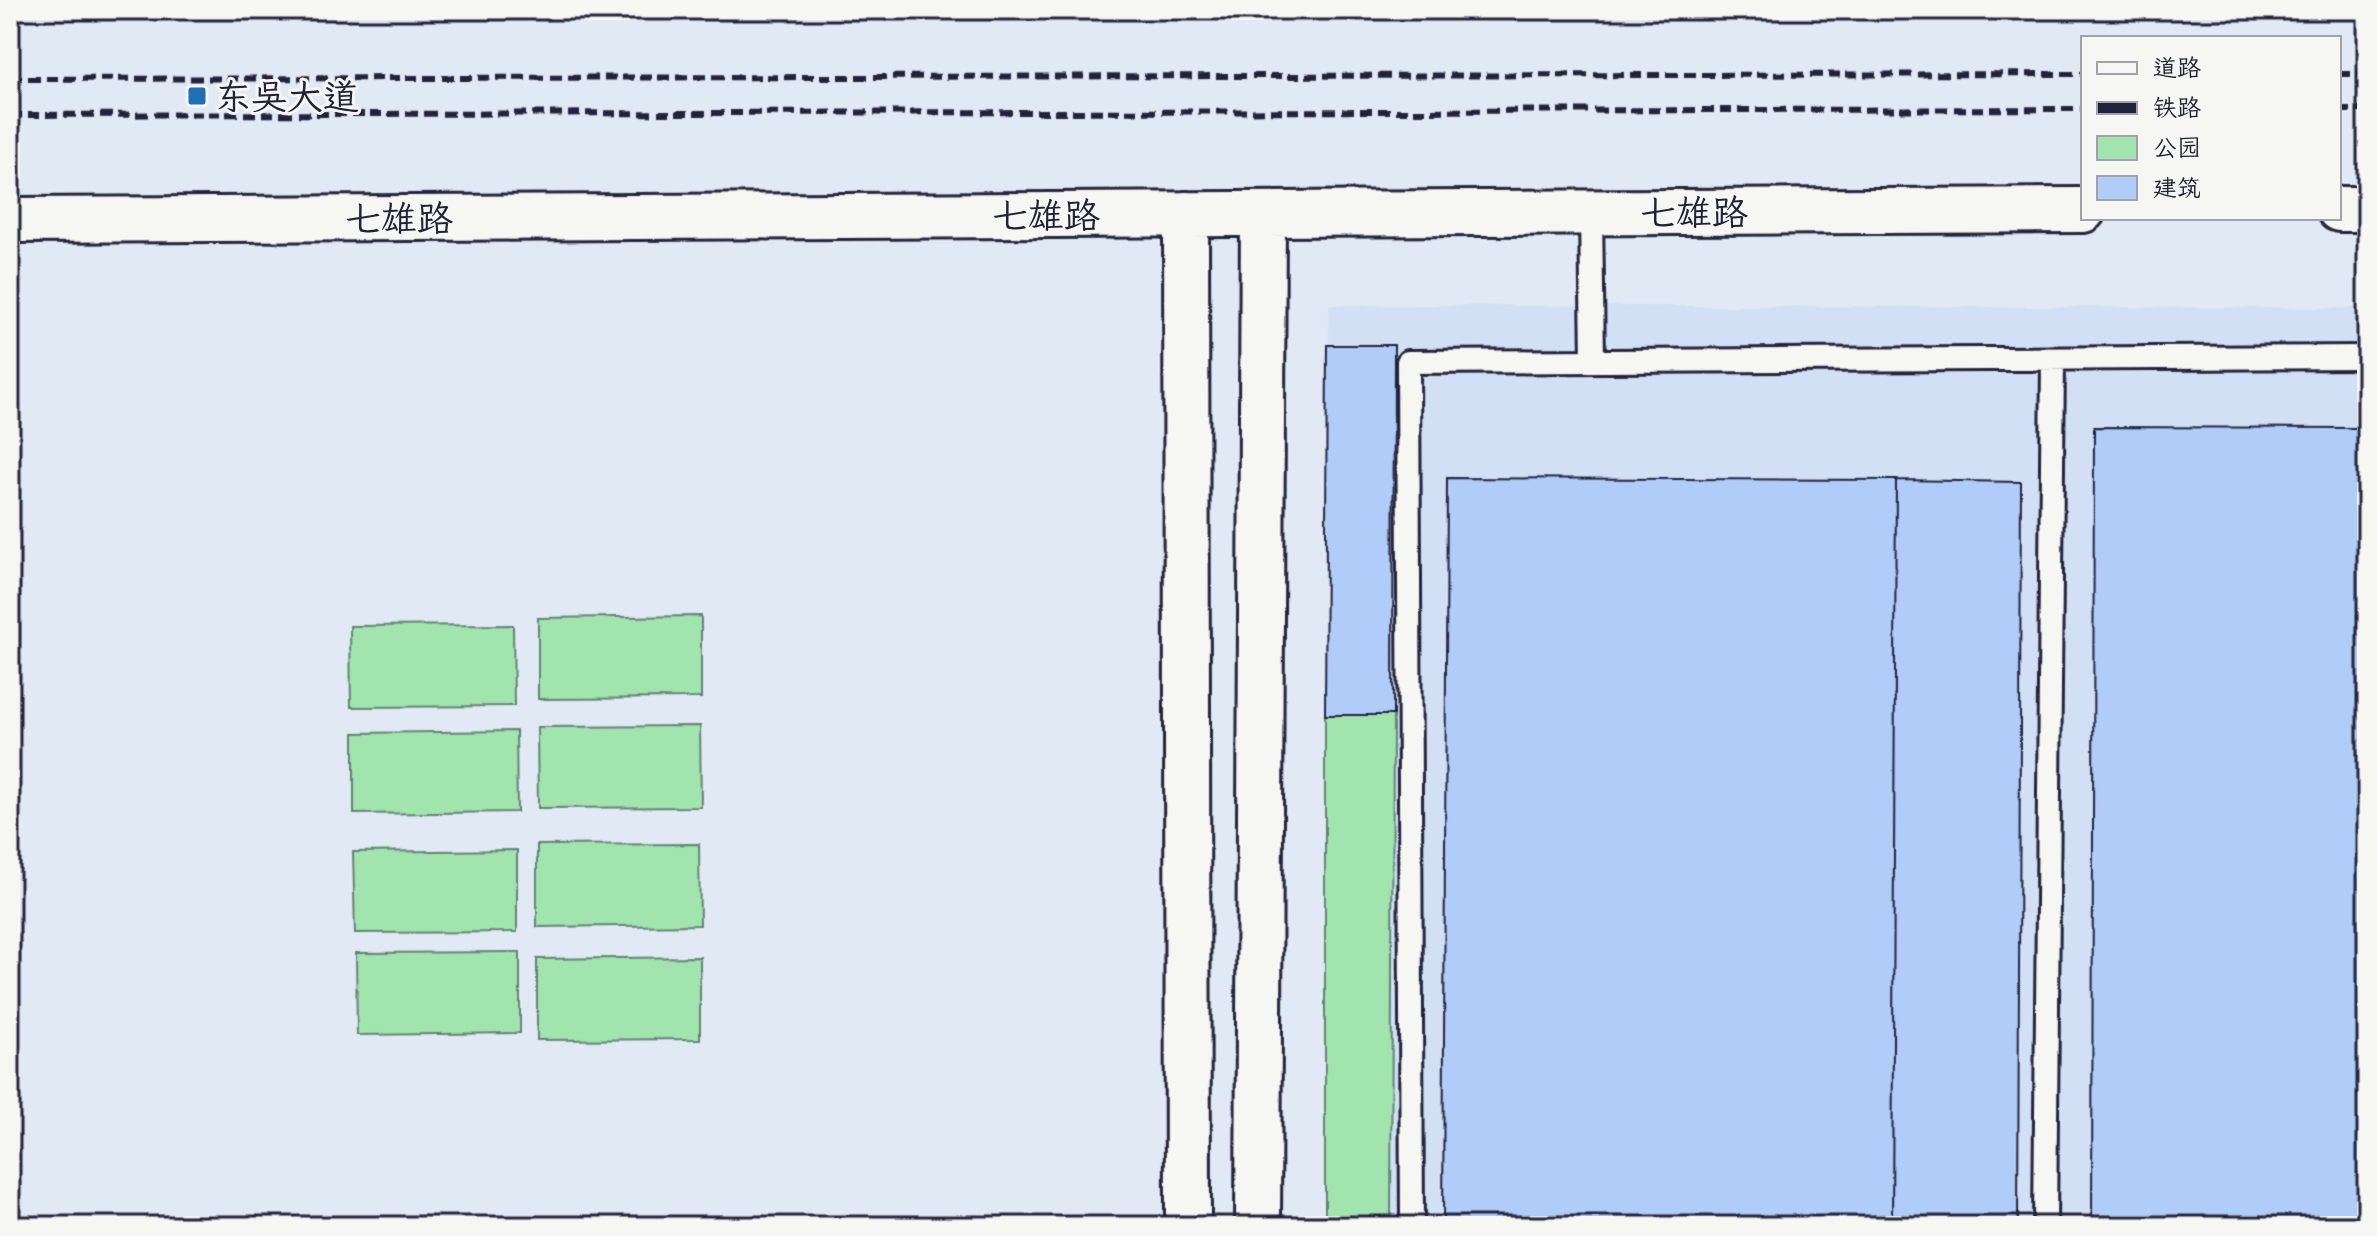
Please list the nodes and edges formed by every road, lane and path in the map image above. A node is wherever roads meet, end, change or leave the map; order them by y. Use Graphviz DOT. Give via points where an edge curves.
graph roads {
  1 [pos="2341,209"];
  2 [pos="2367,209"];
  3 [pos="2081,210"];
  4 [pos="1591,213"];
  5 [pos="1186,214"];
  6 [pos="1263,214"];
  7 [pos="10,220"];
  8 [pos="2367,357"];
  9 [pos="2053,359"];
  10 [pos="1593,361"];
  11 [pos="1188,1226"];
  12 [pos="1258,1226"];
  13 [pos="1412,1226"];
  14 [pos="2045,1226"];
  1 -- 2 [label="street"];
  3 -- 4 [label="street, 七雄路"];
  4 -- 6 [label="street, 七雄路"];
  4 -- 10 [label="lane"];
  5 -- 6 [label="street, 七雄路"];
  5 -- 7 [label="street, 七雄路"];
  5 -- 11 [label="street"];
  6 -- 12 [label="street"];
  8 -- 9 [label="lane"];
  9 -- 10 [label="lane"];
  9 -- 14 [label="lane"];
  10 -- 13 [label="lane" via="1408,362"];
}
